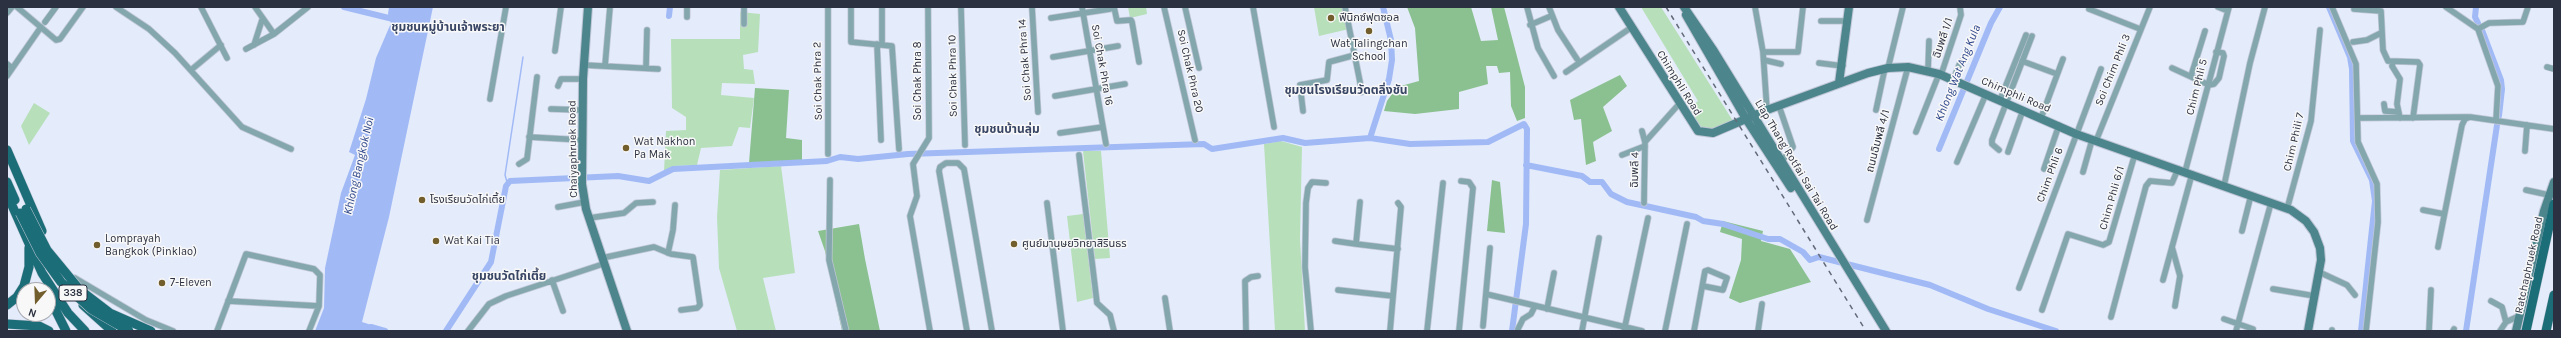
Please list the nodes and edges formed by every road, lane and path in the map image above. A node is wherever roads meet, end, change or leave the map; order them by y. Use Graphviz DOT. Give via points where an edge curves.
graph roads {
  1 [pos="12,7"];
  2 [pos="17,7"];
  3 [pos="56,7"];
  4 [pos="83,7"];
  5 [pos="116,7"];
  6 [pos="128,7"];
  7 [pos="201,7"];
  8 [pos="255,7"];
  9 [pos="308,7"];
  10 [pos="506,7"];
  11 [pos="561,7"];
  12 [pos="588,7"];
  13 [pos="610,7"];
  14 [pos="687,7"];
  15 [pos="744,7"];
  16 [pos="828,7"];
  17 [pos="851,7"];
  18 [pos="882,7"];
  19 [pos="928,7"];
  20 [pos="961,7"];
  21 [pos="1032,7"];
  22 [pos="1082,7"];
  23 [pos="1164,7"];
  24 [pos="1185,7"];
  25 [pos="1253,7"];
  26 [pos="1345,7"];
  27 [pos="1527,7"];
  28 [pos="1549,7"];
  29 [pos="1619,7"];
  30 [pos="1755,7"];
  31 [pos="1803,7"];
  32 [pos="1849,7"];
  33 [pos="1903,7"];
  34 [pos="1960,7"];
  35 [pos="2150,7"];
  36 [pos="2218,7"];
  37 [pos="2265,7"];
  38 [pos="2332,7"];
  39 [pos="2446,7"];
  40 [pos="2528,7"];
  41 [pos="1112,8"];
  42 [pos="1685,9"];
  43 [pos="2089,9"];
  44 [pos="2229,9"];
  45 [pos="2354,9"];
  46 [pos="124,12"];
  47 [pos="7,13"];
  48 [pos="1083,14"];
  49 [pos="1551,16"];
  50 [pos="687,17"];
  51 [pos="1052,18"];
  52 [pos="262,20"];
  53 [pos="1821,21"];
  54 [pos="1848,21"];
  55 [pos="744,24"];
  56 [pos="43,25"];
  57 [pos="1530,25"];
  58 [pos="1632,27"];
  59 [pos="2140,29"];
  60 [pos="2478,29"];
  61 [pos="647,30"];
  62 [pos="2320,30"];
  63 [pos="2205,31"];
  64 [pos="2381,33"];
  65 [pos="274,34"];
  66 [pos="1929,41"];
  67 [pos="2353,42"];
  68 [pos="880,44"];
  69 [pos="221,45"];
  70 [pos="254,45"];
  71 [pos="1118,46"];
  72 [pos="246,49"];
  73 [pos="555,51"];
  74 [pos="1089,51"];
  75 [pos="1763,52"];
  76 [pos="2216,52"];
  77 [pos="1355,55"];
  78 [pos="1053,57"];
  79 [pos="227,58"];
  80 [pos="1965,58"];
  81 [pos="1577,59"];
  82 [pos="2063,59"];
  83 [pos="1764,60"];
  84 [pos="2022,61"];
  85 [pos="1139,62"];
  86 [pos="2393,62"];
  87 [pos="1819,63"];
  88 [pos="7,64"];
  89 [pos="1781,64"];
  90 [pos="583,65"];
  91 [pos="605,66"];
  92 [pos="1843,66"];
  93 [pos="1908,67"];
  94 [pos="2547,67"];
  95 [pos="12,68"];
  96 [pos="646,68"];
  97 [pos="658,68"];
  98 [pos="1199,68"];
  99 [pos="1886,68"];
  100 [pos="2172,68"];
  101 [pos="2101,69"];
  102 [pos="2554,69"];
  103 [pos="191,70"];
  104 [pos="1928,71"];
  105 [pos="1566,72"];
  106 [pos="2057,74"];
  107 [pos="1940,75"];
  108 [pos="7,76"];
  109 [pos="1554,76"];
  110 [pos="2191,76"];
  111 [pos="537,77"];
  112 [pos="583,79"];
  113 [pos="1953,80"];
  114 [pos="1839,83"];
  115 [pos="1125,84"];
  116 [pos="2209,85"];
  117 [pos="558,86"];
  118 [pos="1096,89"];
  119 [pos="1362,92"];
  120 [pos="1986,94"];
  121 [pos="1055,96"];
  122 [pos="490,99"];
  123 [pos="2002,101"];
  124 [pos="1679,104"];
  125 [pos="2384,104"];
  126 [pos="1779,106"];
  127 [pos="552,109"];
  128 [pos="582,110"];
  129 [pos="1303,110"];
  130 [pos="1767,110"];
  131 [pos="1876,110"];
  132 [pos="2023,110"];
  133 [pos="1038,112"];
  134 [pos="1754,115"];
  135 [pos="2399,115"];
  136 [pos="2470,117"];
  137 [pos="2041,118"];
  138 [pos="2358,118"];
  139 [pos="2413,118"];
  140 [pos="1746,119"];
  141 [pos="2496,120"];
  142 [pos="2059,125"];
  143 [pos="2526,125"];
  144 [pos="1103,127"];
  145 [pos="1274,127"];
  146 [pos="2554,129"];
  147 [pos="1642,131"];
  148 [pos="1916,132"];
  149 [pos="1060,133"];
  150 [pos="2076,134"];
  151 [pos="530,137"];
  152 [pos="582,140"];
  153 [pos="881,140"];
  154 [pos="1195,140"];
  155 [pos="2094,140"];
  156 [pos="1106,144"];
  157 [pos="1645,144"];
  158 [pos="965,145"];
  159 [pos="899,149"];
  160 [pos="7,150"];
  161 [pos="291,150"];
  162 [pos="1999,150"];
  163 [pos="2525,151"];
  164 [pos="2008,152"];
  165 [pos="828,154"];
  166 [pos="2135,154"];
  167 [pos="1080,155"];
  168 [pos="1622,155"];
  169 [pos="1781,162"];
  170 [pos="1958,162"];
  171 [pos="519,164"];
  172 [pos="7,165"];
  173 [pos="2044,170"];
  174 [pos="2083,172"];
  175 [pos="2185,172"];
  176 [pos="830,180"];
  177 [pos="1461,181"];
  178 [pos="7,182"];
  179 [pos="2554,182"];
  180 [pos="1326,183"];
  181 [pos="1443,183"];
  182 [pos="2224,186"];
  183 [pos="2526,190"];
  184 [pos="7,194"];
  185 [pos="2251,195"];
  186 [pos="2549,195"];
  187 [pos="585,202"];
  188 [pos="653,202"];
  189 [pos="1360,202"];
  190 [pos="2271,202"];
  191 [pos="1047,203"];
  192 [pos="1398,203"];
  193 [pos="1644,203"];
  194 [pos="2554,204"];
  195 [pos="675,205"];
  196 [pos="558,207"];
  197 [pos="2287,209"];
  198 [pos="2422,210"];
  199 [pos="2444,214"];
  200 [pos="589,218"];
  201 [pos="1648,218"];
  202 [pos="1867,220"];
  203 [pos="1687,224"];
  204 [pos="2242,230"];
  205 [pos="1599,238"];
  206 [pos="1335,241"];
  207 [pos="47,244"];
  208 [pos="1356,244"];
  209 [pos="29,246"];
  210 [pos="2172,247"];
  211 [pos="2438,247"];
  212 [pos="1490,248"];
  213 [pos="1398,249"];
  214 [pos="668,253"];
  215 [pos="1840,260"];
  216 [pos="602,261"];
  217 [pos="1845,270"];
  218 [pos="2319,272"];
  219 [pos="42,273"];
  220 [pos="1554,273"];
  221 [pos="1258,276"];
  222 [pos="75,278"];
  223 [pos="552,280"];
  224 [pos="2163,280"];
  225 [pos="44,282"];
  226 [pos="1703,286"];
  227 [pos="2019,288"];
  228 [pos="2274,289"];
  229 [pos="1338,290"];
  230 [pos="2430,290"];
  231 [pos="1488,295"];
  232 [pos="2355,295"];
  233 [pos="2554,295"];
  234 [pos="1393,296"];
  235 [pos="2315,296"];
  236 [pos="1165,298"];
  237 [pos="228,301"];
  238 [pos="2491,301"];
  239 [pos="1762,304"];
  240 [pos="7,305"];
  241 [pos="319,306"];
  242 [pos="1534,306"];
  243 [pos="2175,306"];
  244 [pos="1547,309"];
  245 [pos="681,310"];
  246 [pos="2042,310"];
  247 [pos="56,311"];
  248 [pos="563,312"];
  249 [pos="2519,316"];
  250 [pos="2111,317"];
  251 [pos="1585,318"];
  252 [pos="2224,319"];
  253 [pos="2506,322"];
  254 [pos="7,324"];
  255 [pos="1482,326"];
  256 [pos="2237,328"];
  257 [pos="1518,329"];
  258 [pos="1624,329"];
  259 [pos="2253,329"];
  260 [pos="49,331"];
  261 [pos="66,331"];
  262 [pos="85,331"];
  263 [pos="112,331"];
  264 [pos="128,331"];
  265 [pos="151,331"];
  266 [pos="173,331"];
  267 [pos="217,331"];
  268 [pos="309,331"];
  269 [pos="468,331"];
  270 [pos="627,331"];
  271 [pos="846,331"];
  272 [pos="930,331"];
  273 [pos="967,331"];
  274 [pos="992,331"];
  275 [pos="1063,331"];
  276 [pos="1114,331"];
  277 [pos="1170,331"];
  278 [pos="1246,331"];
  279 [pos="1311,331"];
  280 [pos="1390,331"];
  281 [pos="1427,331"];
  282 [pos="1459,331"];
  283 [pos="1582,331"];
  284 [pos="1642,331"];
  285 [pos="1665,331"];
  286 [pos="1694,331"];
  287 [pos="1758,331"];
  288 [pos="1880,331"];
  289 [pos="1886,331"];
  290 [pos="2308,331"];
  291 [pos="2366,331"];
  292 [pos="2429,331"];
  293 [pos="2500,331"];
  294 [pos="2516,331"];
  295 [pos="2526,331"];
  296 [pos="2546,331"];
  1 -- 47 [label="street"];
  2 -- 56 [label="street"];
  3 -- 56 [label="street"];
  4 -- 56 [label="street" via="58,40"];
  5 -- 46 [label="street"];
  6 -- 46 [label="street"];
  7 -- 69 [label="street"];
  8 -- 52 [label="street"];
  9 -- 65 [label="street"];
  10 -- 122 [label="street"];
  11 -- 73 [label="street"];
  12 -- 90 [label="street, Chaiyaphruek Road"];
  13 -- 91 [label="street"];
  14 -- 50 [label="street"];
  15 -- 55 [label="street"];
  16 -- 165 [label="street, Soi Chak Phra 2"];
  17 -- 68 [label="street" via="851,42"];
  18 -- 68 [label="street"];
  19 -- 272 [label="street, Soi Chak Phra 8" via="928,138 913,164 917,196 910,216"];
  20 -- 158 [label="street, Soi Chak Phra 10"];
  21 -- 133 [label="street, Soi Chak Phra 14"];
  22 -- 48 [label="street, Soi Chak Phra 16"];
  23 -- 154 [label="street, Soi Chak Phra 20"];
  24 -- 98 [label="street"];
  25 -- 145 [label="street"];
  26 -- 77 [label="street"];
  27 -- 57 [label="street"];
  28 -- 49 [label="street"];
  29 -- 58 [label="street, Chimphli Road"];
  30 -- 75 [label="street"];
  31 -- 75 [label="street" via="1798,52"];
  32 -- 54 [label="street"];
  33 -- 99 [label="street"];
  34 -- 107 [label="street, ฉิมพลี 1/1" via="1961,15"];
  35 -- 59 [label="street, Soi Chim Phli 3"];
  36 -- 44 [label="street"];
  37 -- 182 [label="street" via="2250,63"];
  38 -- 138 [label="street" via="2356,64"];
  39 -- 60 [label="street"];
  40 -- 60 [label="street" via="2523,22 2490,23"];
  41 -- 48 [label="street"];
  41 -- 85 [label="street" via="1117,21 1132,22"];
  42 -- 134 [label="street, Liap Thang Rotfai Sai Tai Road" via="1693,17"];
  42 -- 140 [label="street, Liap Thang Rotfai Sai Tai Road"];
  43 -- 59 [label="street"];
  44 -- 76 [label="street, Chim Phli 5"];
  45 -- 64 [label="street" via="2381,12"];
  46 -- 103 [label="street" via="148,29"];
  48 -- 51 [label="street"];
  48 -- 74 [label="street, Soi Chak Phra 16"];
  49 -- 57 [label="street"];
  49 -- 81 [label="street"];
  52 -- 65 [label="street"];
  52 -- 70 [label="street"];
  53 -- 54 [label="street"];
  54 -- 92 [label="street"];
  56 -- 95 [label="street"];
  57 -- 109 [label="street" via="1538,48"];
  58 -- 105 [label="street"];
  58 -- 124 [label="street, Chimphli Road"];
  59 -- 155 [label="street, Soi Chim Phli 3"];
  60 -- 141 [label="street" via="2498,86"];
  61 -- 96 [label="street"];
  62 -- 197 [label="street, Chim Phili 7" via="2311,120"];
  63 -- 110 [label="street"];
  64 -- 67 [label="street" via="2367,40"];
  64 -- 86 [label="street" via="2385,57"];
  65 -- 70 [label="street"];
  66 -- 104 [label="street"];
  68 -- 153 [label="street"];
  68 -- 159 [label="street" via="893,48"];
  69 -- 79 [label="street"];
  69 -- 103 [label="street"];
  70 -- 72 [label="street"];
  71 -- 74 [label="street"];
  74 -- 78 [label="street"];
  74 -- 118 [label="street, Soi Chak Phra 16"];
  75 -- 83 [label="street"];
  76 -- 116 [label="street, Chim Phli 5"];
  76 -- 116 [label="street" via="2223,53 2224,56 2216,82"];
  77 -- 119 [label="street"];
  77 -- 129 [label="street" via="1329,62 1327,80 1301,84"];
  80 -- 113 [label="street" via="1957,68"];
  82 -- 106 [label="street"];
  83 -- 89 [label="street"];
  83 -- 130 [label="street"];
  84 -- 106 [label="street"];
  84 -- 123 [label="street"];
  84 -- 123 [label="street" via="2029,36"];
  86 -- 135 [label="street" via="2392,66 2400,79"];
  86 -- 139 [label="street" via="2418,62 2420,66"];
  87 -- 92 [label="street"];
  88 -- 95 [label="street"];
  90 -- 91 [label="street"];
  90 -- 112 [label="street, Chaiyaphruek Road"];
  91 -- 96 [label="street"];
  92 -- 114 [label="street"];
  93 -- 99 [label="street, Chimphli Road"];
  93 -- 104 [label="street, Chimphli Road"];
  93 -- 202 [label="street, ถนนฉิมพลี 4/1"];
  94 -- 102 [label="street"];
  95 -- 108 [label="street"];
  96 -- 97 [label="street"];
  99 -- 114 [label="street, Chimphli Road"];
  99 -- 131 [label="street"];
  100 -- 110 [label="street"];
  101 -- 150 [label="street, Chim Phli 6"];
  103 -- 161 [label="street" via="242,127"];
  104 -- 107 [label="street, Chimphli Road"];
  106 -- 137 [label="street"];
  107 -- 113 [label="street, Chimphli Road"];
  107 -- 148 [label="street, ฉิมพลี 1/1"];
  110 -- 116 [label="street"];
  111 -- 151 [label="street"];
  112 -- 117 [label="street" via="562,79"];
  112 -- 128 [label="street, Chaiyaphruek Road"];
  113 -- 120 [label="street, Chimphli Road"];
  114 -- 126 [label="street, Chimphli Road"];
  115 -- 118 [label="street"];
  116 -- 175 [label="street, Chim Phli 5"];
  118 -- 121 [label="street"];
  118 -- 144 [label="street, Soi Chak Phra 16"];
  120 -- 123 [label="street, Chimphli Road"];
  120 -- 170 [label="street"];
  123 -- 132 [label="street, Chimphli Road"];
  123 -- 162 [label="street" via="1992,140 1992,144"];
  124 -- 140 [label="street, Chimphli Road" via="1693,128 1705,134"];
  124 -- 157 [label="street, ฉิมพลี 4"];
  125 -- 135 [label="street" via="2385,110"];
  126 -- 130 [label="street, Chimphli Road"];
  126 -- 169 [label="street" via="1794,148"];
  127 -- 128 [label="street"];
  128 -- 152 [label="street, Chaiyaphruek Road"];
  130 -- 134 [label="street, Chimphli Road"];
  132 -- 137 [label="street, Chimphli Road"];
  132 -- 164 [label="street"];
  134 -- 140 [label="street, Chimphli Road"];
  134 -- 169 [label="street, Liap Thang Rotfai Sai Tai Road"];
  135 -- 138 [label="street"];
  135 -- 139 [label="street"];
  136 -- 139 [label="street"];
  136 -- 141 [label="street"];
  136 -- 199 [label="street" via="2465,119 2462,126"];
  137 -- 142 [label="street, Chimphli Road"];
  138 -- 291 [label="street" via="2358,142 2377,184 2378,202"];
  140 -- 215 [label="street, Liap Thang Rotfai Sai Tai Road"];
  141 -- 143 [label="street"];
  142 -- 150 [label="street, Chimphli Road"];
  142 -- 173 [label="street"];
  143 -- 146 [label="street"];
  143 -- 163 [label="street"];
  144 -- 149 [label="street"];
  144 -- 156 [label="street, Soi Chak Phra 16"];
  147 -- 157 [label="street"];
  150 -- 155 [label="street, Chimphli Road"];
  150 -- 227 [label="street, Chim Phli 6"];
  151 -- 152 [label="street"];
  151 -- 171 [label="street" via="527,158"];
  152 -- 187 [label="street, Chaiyaphruek Road" via="582,184"];
  155 -- 166 [label="street, Chimphli Road"];
  155 -- 174 [label="street, Soi Chim Phli 3"];
  157 -- 168 [label="street"];
  157 -- 193 [label="street, ฉิมพลี 4"];
  160 -- 207 [label="main road, 338"];
  166 -- 175 [label="street, Chimphli Road"];
  166 -- 246 [label="street, Chim Phli 6/1" via="2109,242 2103,245 2068,234"];
  167 -- 276 [label="street" via="1097,303 1110,315"];
  169 -- 215 [label="street, Liap Thang Rotfai Sai Tai Road"];
  172 -- 265 [label="main road, bridge" via="47,250 63,272 80,290 102,307 131,324"];
  175 -- 182 [label="street, Chimphli Road"];
  175 -- 210 [label="street, Chim Phli 5"];
  175 -- 250 [label="street" via="2172,183 2150,181 2146,186"];
  176 -- 271 [label="street" via="829,260"];
  177 -- 282 [label="street" via="1469,182 1473,188"];
  178 -- 264 [label="main road, bridge" via="40,253 61,282 91,309"];
  179 -- 186 [label="street"];
  180 -- 279 [label="street" via="1312,182 1308,188 1306,203 1306,267"];
  181 -- 281 [label="street"];
  182 -- 185 [label="street, Chimphli Road"];
  183 -- 186 [label="street"];
  184 -- 209 [label="main road, 338"];
  185 -- 190 [label="street, Chimphli Road"];
  185 -- 204 [label="street"];
  186 -- 249 [label="street"];
  187 -- 196 [label="street"];
  187 -- 200 [label="street, Chaiyaphruek Road"];
  188 -- 200 [label="street" via="636,202 624,213"];
  189 -- 208 [label="street"];
  190 -- 197 [label="street, Chimphli Road"];
  190 -- 256 [label="street"];
  191 -- 275 [label="street"];
  192 -- 213 [label="street" via="1401,207"];
  194 -- 295 [label="main road, Ratchaphruek Road"];
  195 -- 214 [label="street"];
  197 -- 218 [label="street, Chimphli Road" via="2306,221 2314,232 2320,248"];
  198 -- 199 [label="street"];
  199 -- 211 [label="street"];
  200 -- 216 [label="street, Chaiyaphruek Road"];
  201 -- 258 [label="street"];
  203 -- 285 [label="street"];
  205 -- 251 [label="street"];
  206 -- 208 [label="street"];
  207 -- 222 [label="main road"];
  207 -- 263 [label="main road, 338" via="78,300"];
  208 -- 213 [label="street"];
  209 -- 219 [label="main road, 338"];
  209 -- 240 [label="main road" via="29,267 24,286 17,297"];
  210 -- 224 [label="street, Chim Phli 5"];
  210 -- 243 [label="street" via="2180,276"];
  212 -- 231 [label="street"];
  213 -- 234 [label="street"];
  214 -- 216 [label="street" via="649,247"];
  214 -- 245 [label="street" via="690,256 695,261 699,308"];
  215 -- 217 [label="street, Liap Thang Rotfai Sai Tai Road"];
  216 -- 223 [label="street"];
  216 -- 270 [label="street, Chaiyaphruek Road"];
  217 -- 288 [label="street, Liap Thang Rotfai Sai Tai Road"];
  217 -- 289 [label="street, Liap Thang Rotfai Sai Tai Road"];
  218 -- 232 [label="street" via="2347,285"];
  218 -- 235 [label="street, Chimphli Road"];
  219 -- 225 [label="main road"];
  219 -- 262 [label="main road, 338" via="68,313"];
  220 -- 244 [label="street"];
  221 -- 278 [label="street" via="1251,277 1245,282"];
  222 -- 264 [label="main road" via="105,313"];
  222 -- 266 [label="street" via="146,320"];
  223 -- 248 [label="street"];
  223 -- 269 [label="street" via="489,304"];
  226 -- 226 [label="street" via="1723,290 1727,278 1706,270"];
  226 -- 286 [label="street"];
  228 -- 235 [label="street"];
  229 -- 234 [label="street"];
  230 -- 292 [label="street"];
  231 -- 242 [label="street"];
  231 -- 255 [label="street"];
  233 -- 296 [label="main road"];
  234 -- 280 [label="street"];
  235 -- 290 [label="street, Chimphli Road"];
  236 -- 277 [label="street"];
  237 -- 241 [label="street"];
  237 -- 241 [label="street" via="246,254 314,269 320,276"];
  237 -- 267 [label="street"];
  238 -- 253 [label="street" via="2502,307"];
  239 -- 287 [label="street"];
  241 -- 268 [label="street"];
  242 -- 244 [label="street"];
  242 -- 257 [label="street" via="1531,314 1523,319"];
  244 -- 251 [label="street"];
  247 -- 261 [label="main road"];
  249 -- 253 [label="street"];
  249 -- 294 [label="street"];
  251 -- 258 [label="street"];
  251 -- 283 [label="street"];
  252 -- 256 [label="street"];
  253 -- 293 [label="street"];
  254 -- 260 [label="main road" via="39,326"];
  256 -- 259 [label="street"];
  258 -- 284 [label="street"];
  273 -- 274 [label="street" via="939,171 946,163 958,164 964,169"];
}
